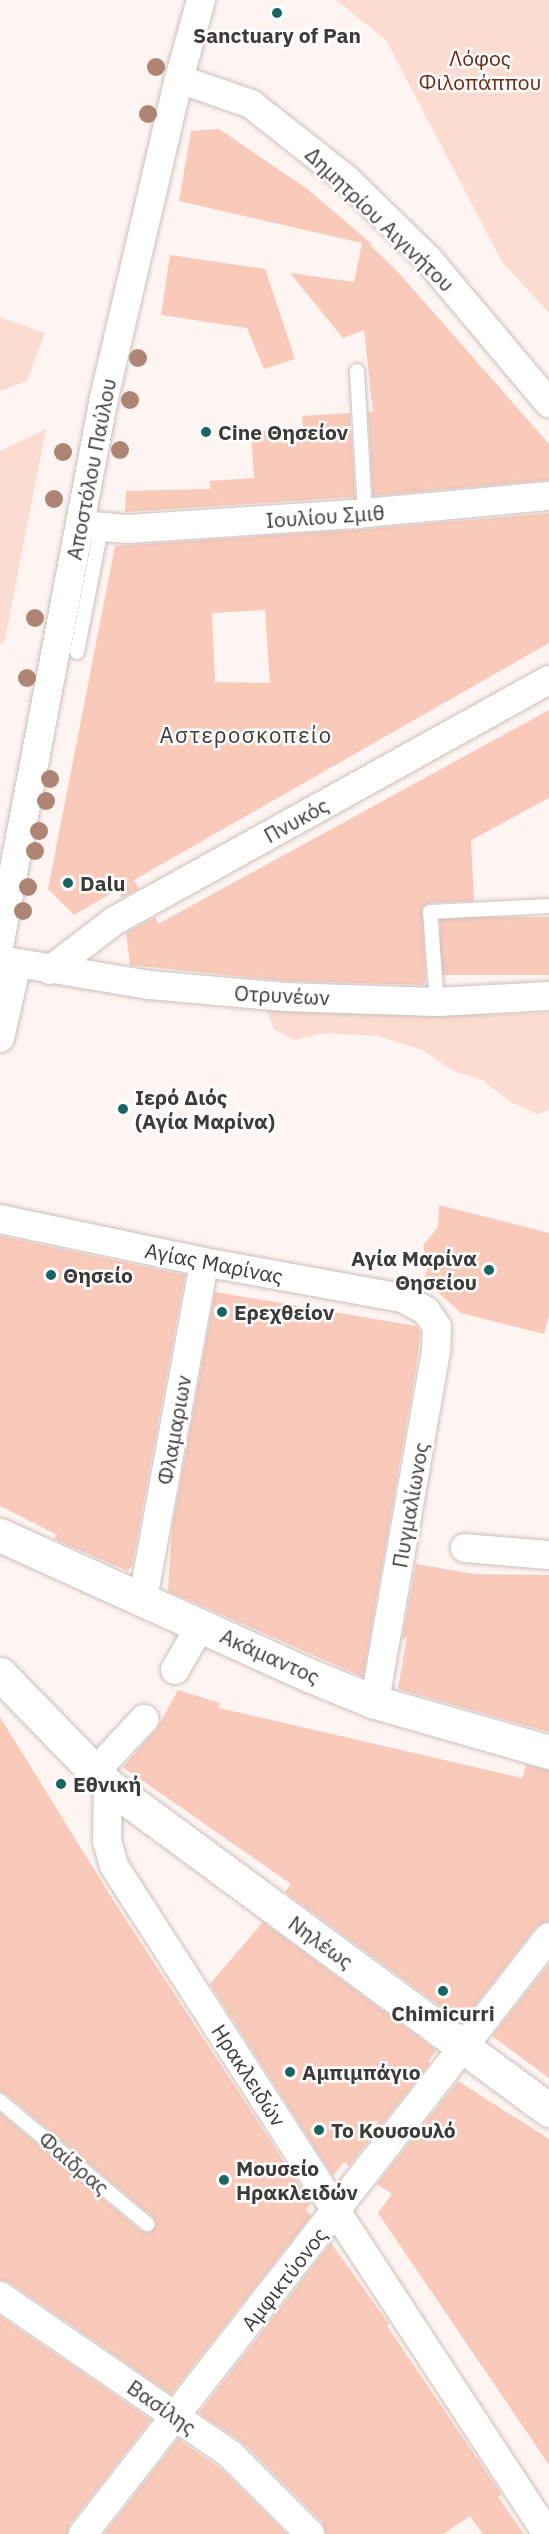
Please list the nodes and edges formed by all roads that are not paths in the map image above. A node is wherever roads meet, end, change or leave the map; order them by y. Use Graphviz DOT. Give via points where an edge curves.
graph roads {
  1 [pos="201,0"];
  2 [pos="179,79"];
  3 [pos="357,371"];
  4 [pos="549,403"];
  5 [pos="549,496"];
  6 [pos="365,513"];
  7 [pos="91,526"];
  8 [pos="77,652"];
  9 [pos="549,680"];
  10 [pos="549,906"];
  11 [pos="6,955"];
  12 [pos="50,970"];
  13 [pos="549,996"];
  14 [pos="438,1002"];
  15 [pos="0,1038"];
  16 [pos="0,1219"];
  17 [pos="204,1262"];
  18 [pos="426,1311"];
  19 [pos="0,1535"];
  20 [pos="465,1548"];
  21 [pos="549,1555"];
  22 [pos="143,1599"];
  23 [pos="201,1625"];
  24 [pos="175,1670"];
  25 [pos="0,1674"];
  26 [pos="375,1702"];
  27 [pos="144,1719"];
  28 [pos="549,1752"];
  29 [pos="101,1779"];
  30 [pos="549,1937"];
  31 [pos="464,2047"];
  32 [pos="0,2102"];
  33 [pos="549,2110"];
  34 [pos="336,2211"];
  35 [pos="147,2224"];
  36 [pos="0,2296"];
  37 [pos="177,2416"];
  38 [pos="83,2534"];
  39 [pos="310,2534"];
  40 [pos="547,2534"];
  1 -- 2 [label="street, Αποστόλου Παύλου"];
  2 -- 4 [label="street, Δημητρίου Αιγινήτου" via="251,104 346,179 428,259"];
  2 -- 7 [label="street, Αποστόλου Παύλου" via="105,398"];
  3 -- 6 [label="lane"];
  5 -- 6 [label="street, Ιουλίου Σμιθ"];
  6 -- 7 [label="street, Ιουλίου Σμιθ" via="127,530"];
  7 -- 8 [label="lane"];
  7 -- 11 [label="street, Αποστόλου Παύλου"];
  9 -- 12 [label="street, Πνυκός" via="114,921"];
  10 -- 14 [label="lane" via="430,912"];
  11 -- 12 [label="street, Οτρυνέων"];
  11 -- 15 [label="street, Αποστόλου Παύλου"];
  12 -- 14 [label="street, Οτρυνέων" via="150,985 284,997"];
  13 -- 14 [label="street, Οτρυνέων"];
  16 -- 17 [label="street, Αγίας Μαρίνας"];
  17 -- 18 [label="street, Αγίας Μαρίνας" via="402,1298"];
  17 -- 22 [label="street, Φλαμαριων"];
  18 -- 26 [label="street, Πυγμαλίωνος" via="437,1327 436,1351"];
  19 -- 22 [label="street, Ακάμαντος"];
  20 -- 21 [label="street"];
  22 -- 23 [label="street, Ακάμαντος"];
  23 -- 24 [label="street"];
  23 -- 26 [label="street, Ακάμαντος"];
  25 -- 29 [label="street"];
  26 -- 28 [label="street, Ακάμαντος"];
  27 -- 29 [label="street"];
  29 -- 31 [label="street, Νηλέως"];
  29 -- 34 [label="street, Ηρακλειδών" via="107,1841 114,1866"];
  30 -- 31 [label="street, Αμφικτύονος"];
  31 -- 33 [label="street, Νηλέως"];
  31 -- 34 [label="street, Αμφικτύονος"];
  32 -- 35 [label="lane, Φαίδρας"];
  34 -- 37 [label="street, Αμφικτύονος"];
  34 -- 40 [label="street, Ηρακλειδών"];
  36 -- 37 [label="street, Βασίλης"];
  37 -- 38 [label="street, Αμφικτύονος"];
  37 -- 39 [label="street, Βασίλης" via="231,2455"];
}
